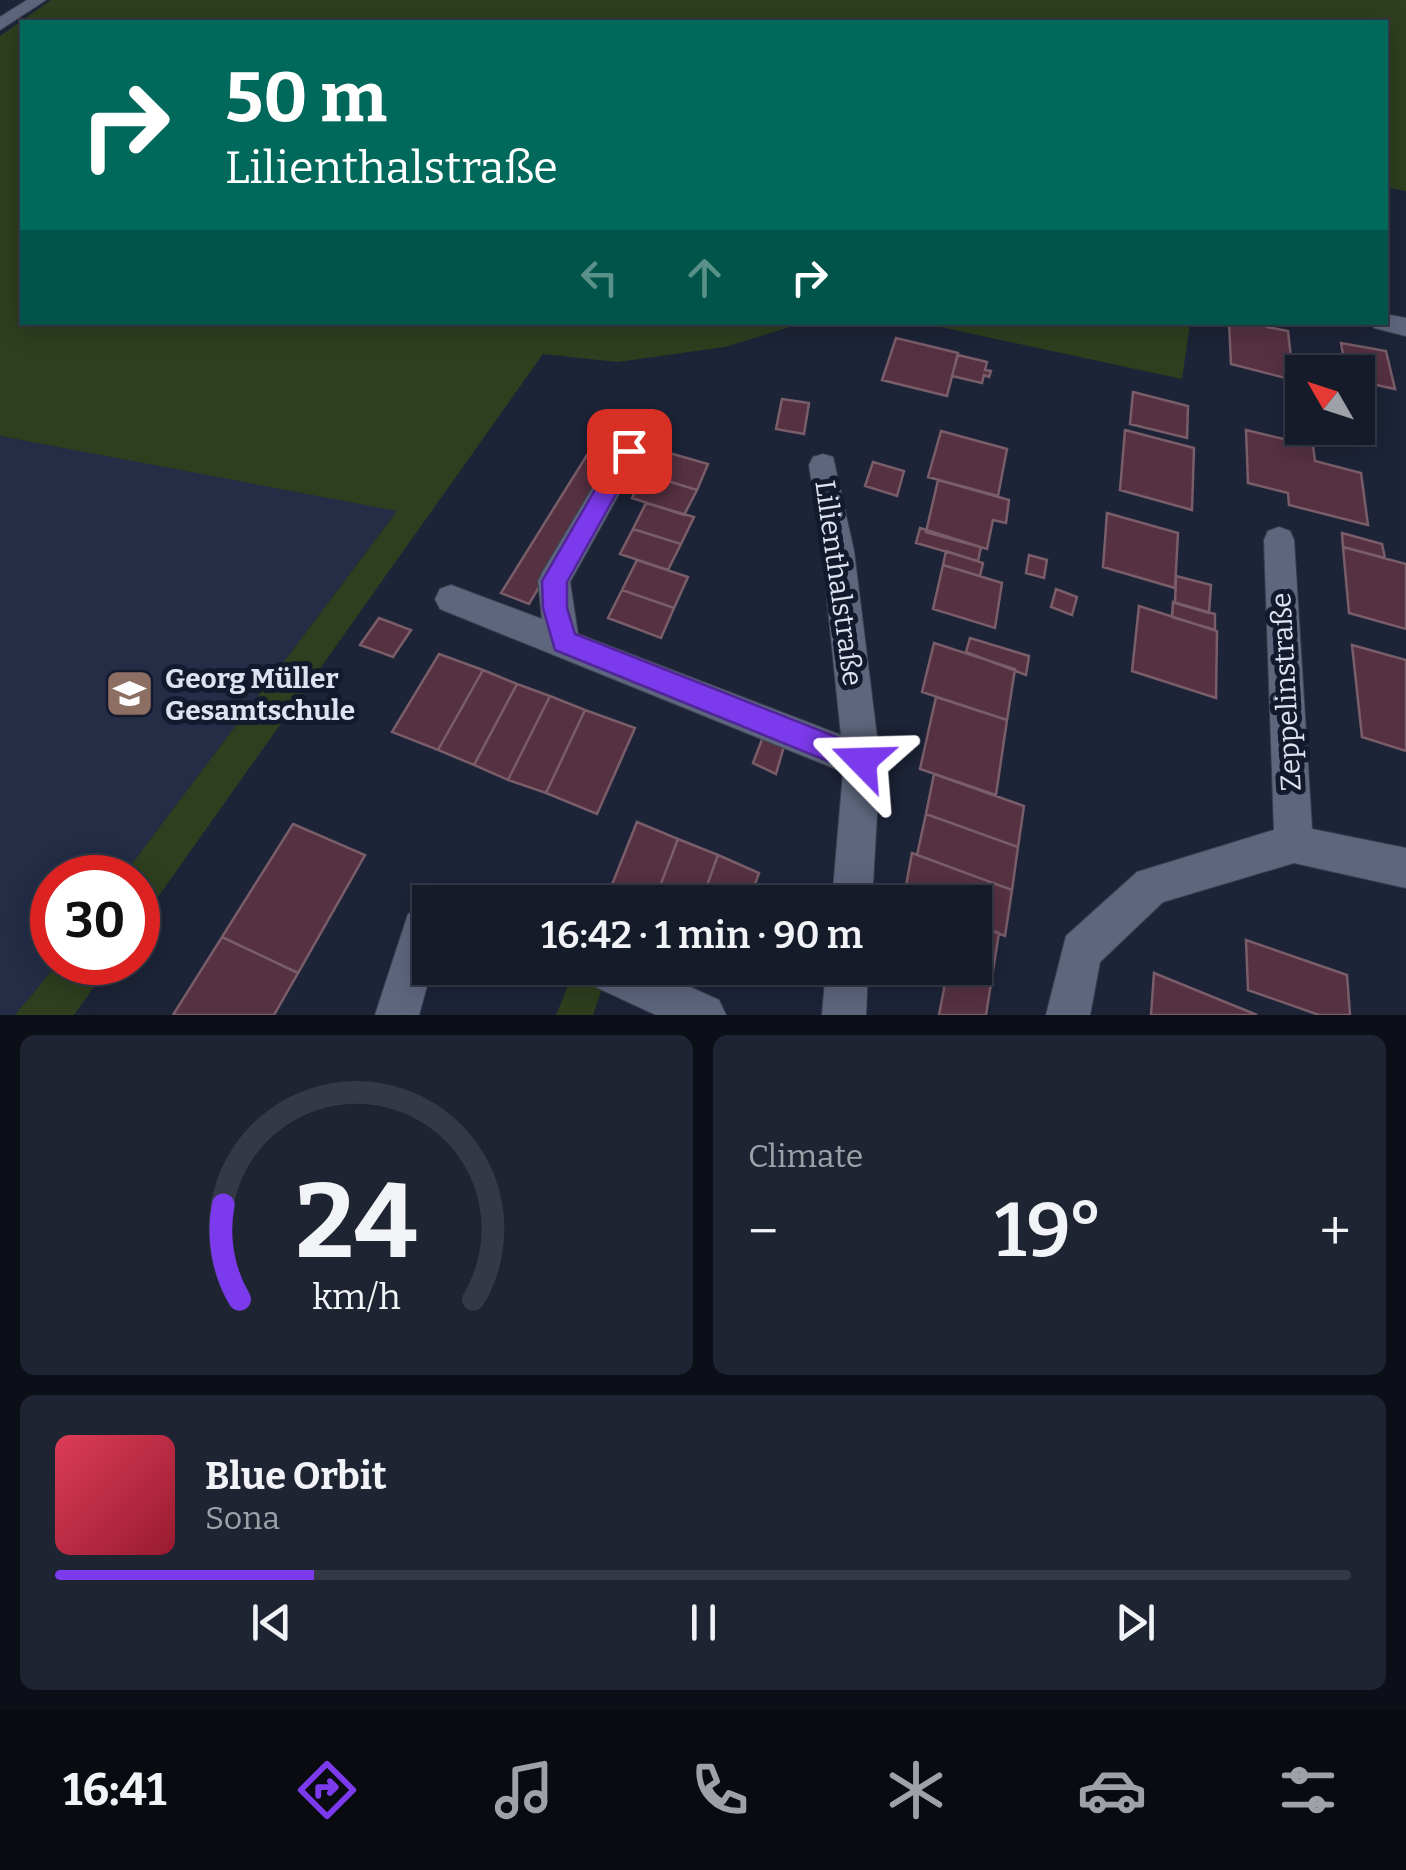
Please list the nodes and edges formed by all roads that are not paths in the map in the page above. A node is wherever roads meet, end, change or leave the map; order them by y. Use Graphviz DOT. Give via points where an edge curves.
graph roads {
  1 [pos="38,0"];
  2 [pos="4,20"];
  3 [pos="629,451"];
  4 [pos="823,465"];
  5 [pos="1278,540"];
  6 [pos="451,600"];
  7 [pos="564,642"];
  8 [pos="862,761"];
  9 [pos="1294,844"];
  10 [pos="1406,868"];
  11 [pos="853,885"];
  12 [pos="412,963"];
  13 [pos="639,985"];
  14 [pos="846,985"];
  15 [pos="397,1015"];
  16 [pos="704,1015"];
  17 [pos="844,1015"];
  18 [pos="1068,1015"];
  1 -- 2 [label="street"];
  3 -- 7 [label="street" via="554,581"];
  4 -- 8 [label="street, Lilienthalstraße"];
  5 -- 9 [label="street, Zeppelinstraße"];
  6 -- 7 [label="street"];
  7 -- 8 [label="street"];
  8 -- 11 [label="street, Lilienthalstraße"];
  9 -- 10 [label="street"];
  9 -- 18 [label="street" via="1152,886 1081,952"];
  12 -- 15 [label="street"];
  13 -- 16 [label="street"];
  14 -- 17 [label="street"];
}
